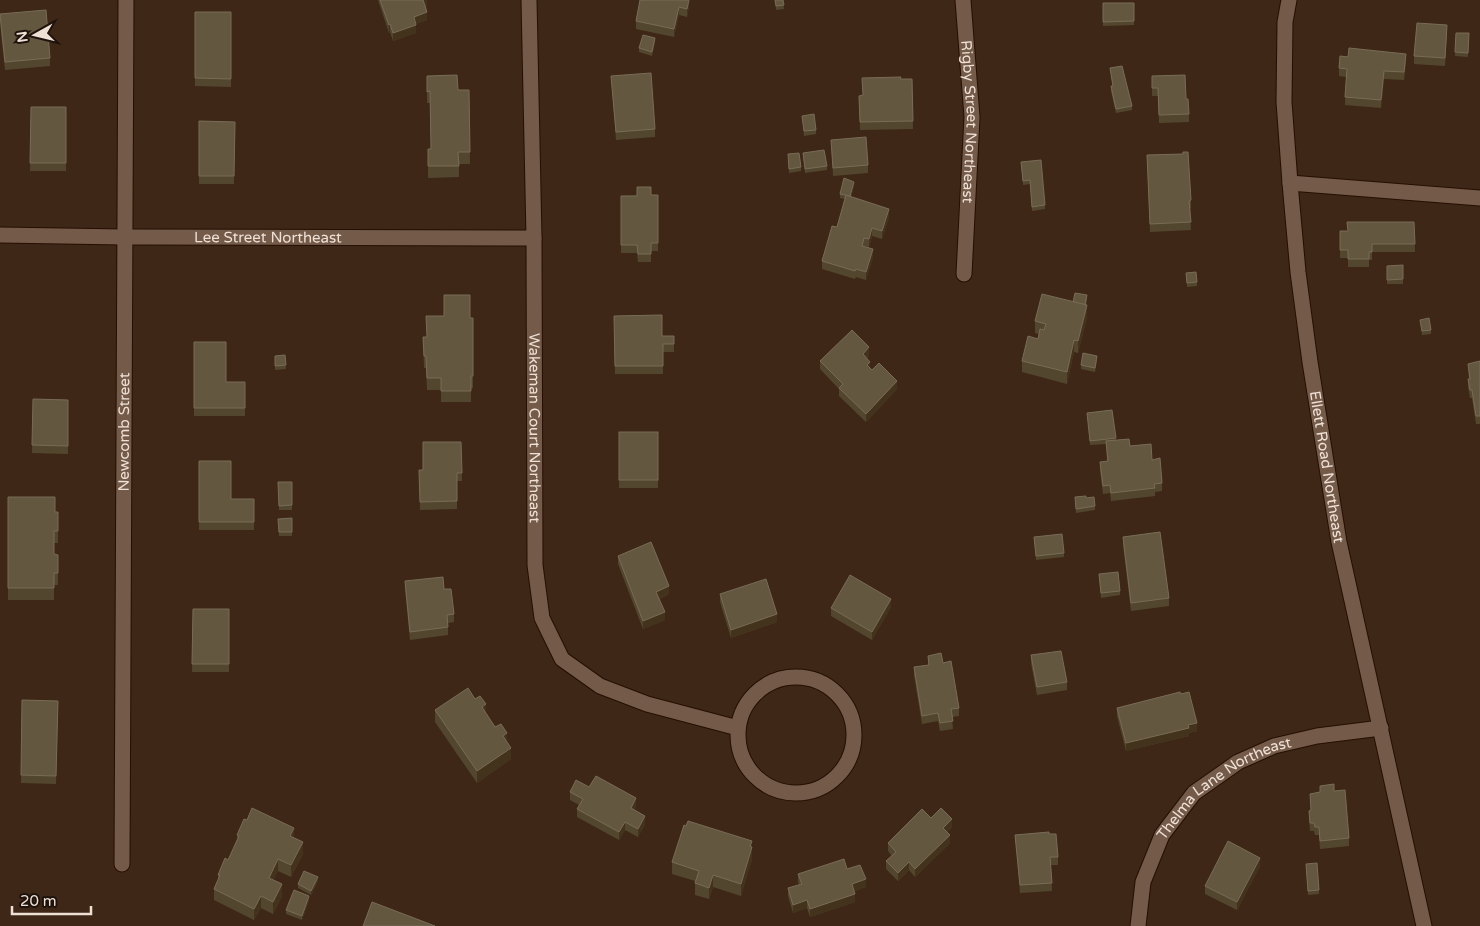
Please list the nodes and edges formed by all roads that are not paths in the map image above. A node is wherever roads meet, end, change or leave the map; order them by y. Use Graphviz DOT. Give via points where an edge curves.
graph roads {
  1 [pos="126,0"];
  2 [pos="529,0"];
  3 [pos="964,0"];
  4 [pos="1288,0"];
  5 [pos="1290,183"];
  6 [pos="1480,198"];
  7 [pos="0,235"];
  8 [pos="124,237"];
  9 [pos="534,238"];
  10 [pos="964,274"];
  11 [pos="738,728"];
  12 [pos="1381,728"];
  13 [pos="122,864"];
  14 [pos="1138,926"];
  15 [pos="1424,926"];
  1 -- 8 [label="street, Newcomb Street"];
  2 -- 9 [label="street, Wakeman Court Northeast"];
  3 -- 10 [label="street, Rigby Street Northeast" via="972,117"];
  4 -- 5 [label="street, Ellett Road Northeast" via="1284,102"];
  5 -- 6 [label="street"];
  5 -- 12 [label="street, Ellett Road Northeast" via="1310,362 1339,542"];
  7 -- 8 [label="street, Lee Street Northeast"];
  8 -- 9 [label="street, Lee Street Northeast"];
  8 -- 13 [label="street, Newcomb Street"];
  9 -- 11 [label="street, Wakeman Court Northeast" via="535,565 542,618 562,659 600,686 647,704"];
  11 -- 11 [label="street" via="740,749 749,769 764,784 784,792 806,793 826,786 846,766 855,738 849,710 831,688 804,677 782,678 761,688 746,706"];
  12 -- 14 [label="street, Thelma Lane Northeast" via="1317,736 1274,746 1238,762 1194,792 1162,835 1143,882"];
  12 -- 15 [label="street, Ellett Road Northeast"];
}
